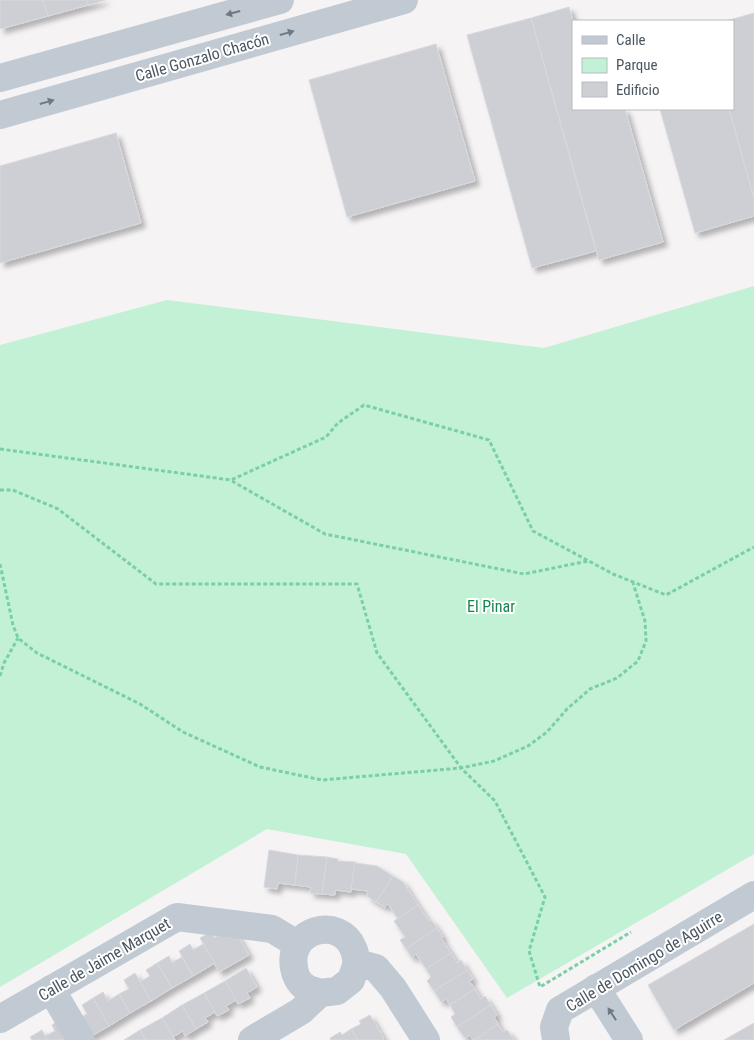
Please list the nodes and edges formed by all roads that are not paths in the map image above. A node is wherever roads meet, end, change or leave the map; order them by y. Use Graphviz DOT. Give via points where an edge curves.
graph roads {
  1 [pos="280,0"];
  2 [pos="404,0"];
  3 [pos="0,78"];
  4 [pos="0,115"];
  5 [pos="754,895"];
  6 [pos="297,944"];
  7 [pos="357,963"];
  8 [pos="596,988"];
  9 [pos="52,989"];
  10 [pos="320,993"];
  11 [pos="0,1019"];
  12 [pos="81,1040"];
  13 [pos="252,1040"];
  14 [pos="426,1040"];
  15 [pos="556,1040"];
  16 [pos="629,1040"];
  1 -- 3 [label="street, Calle Gonzalo Chacón, one-way"];
  4 -- 2 [label="street, Calle Gonzalo Chacón, one-way"];
  5 -- 8 [label="street, Calle de Domingo de Aguirre"];
  6 -- 7 [label="street" via="310,932 326,929 342,934 353,946"];
  6 -- 9 [label="street, Calle de Jaime Marquet" via="272,929 177,917"];
  6 -- 10 [label="street" via="292,959 295,975 305,987"];
  7 -- 10 [label="street" via="351,980 337,991"];
  7 -- 14 [label="street" via="376,968 393,988"];
  8 -- 15 [label="street, Calle de Domingo de Aguirre" via="560,1010 554,1027"];
  16 -- 8 [label="street, one-way"];
  9 -- 11 [label="street, Calle de Jaime Marquet"];
  9 -- 12 [label="street"];
  10 -- 13 [label="street" via="301,1011"];
}
